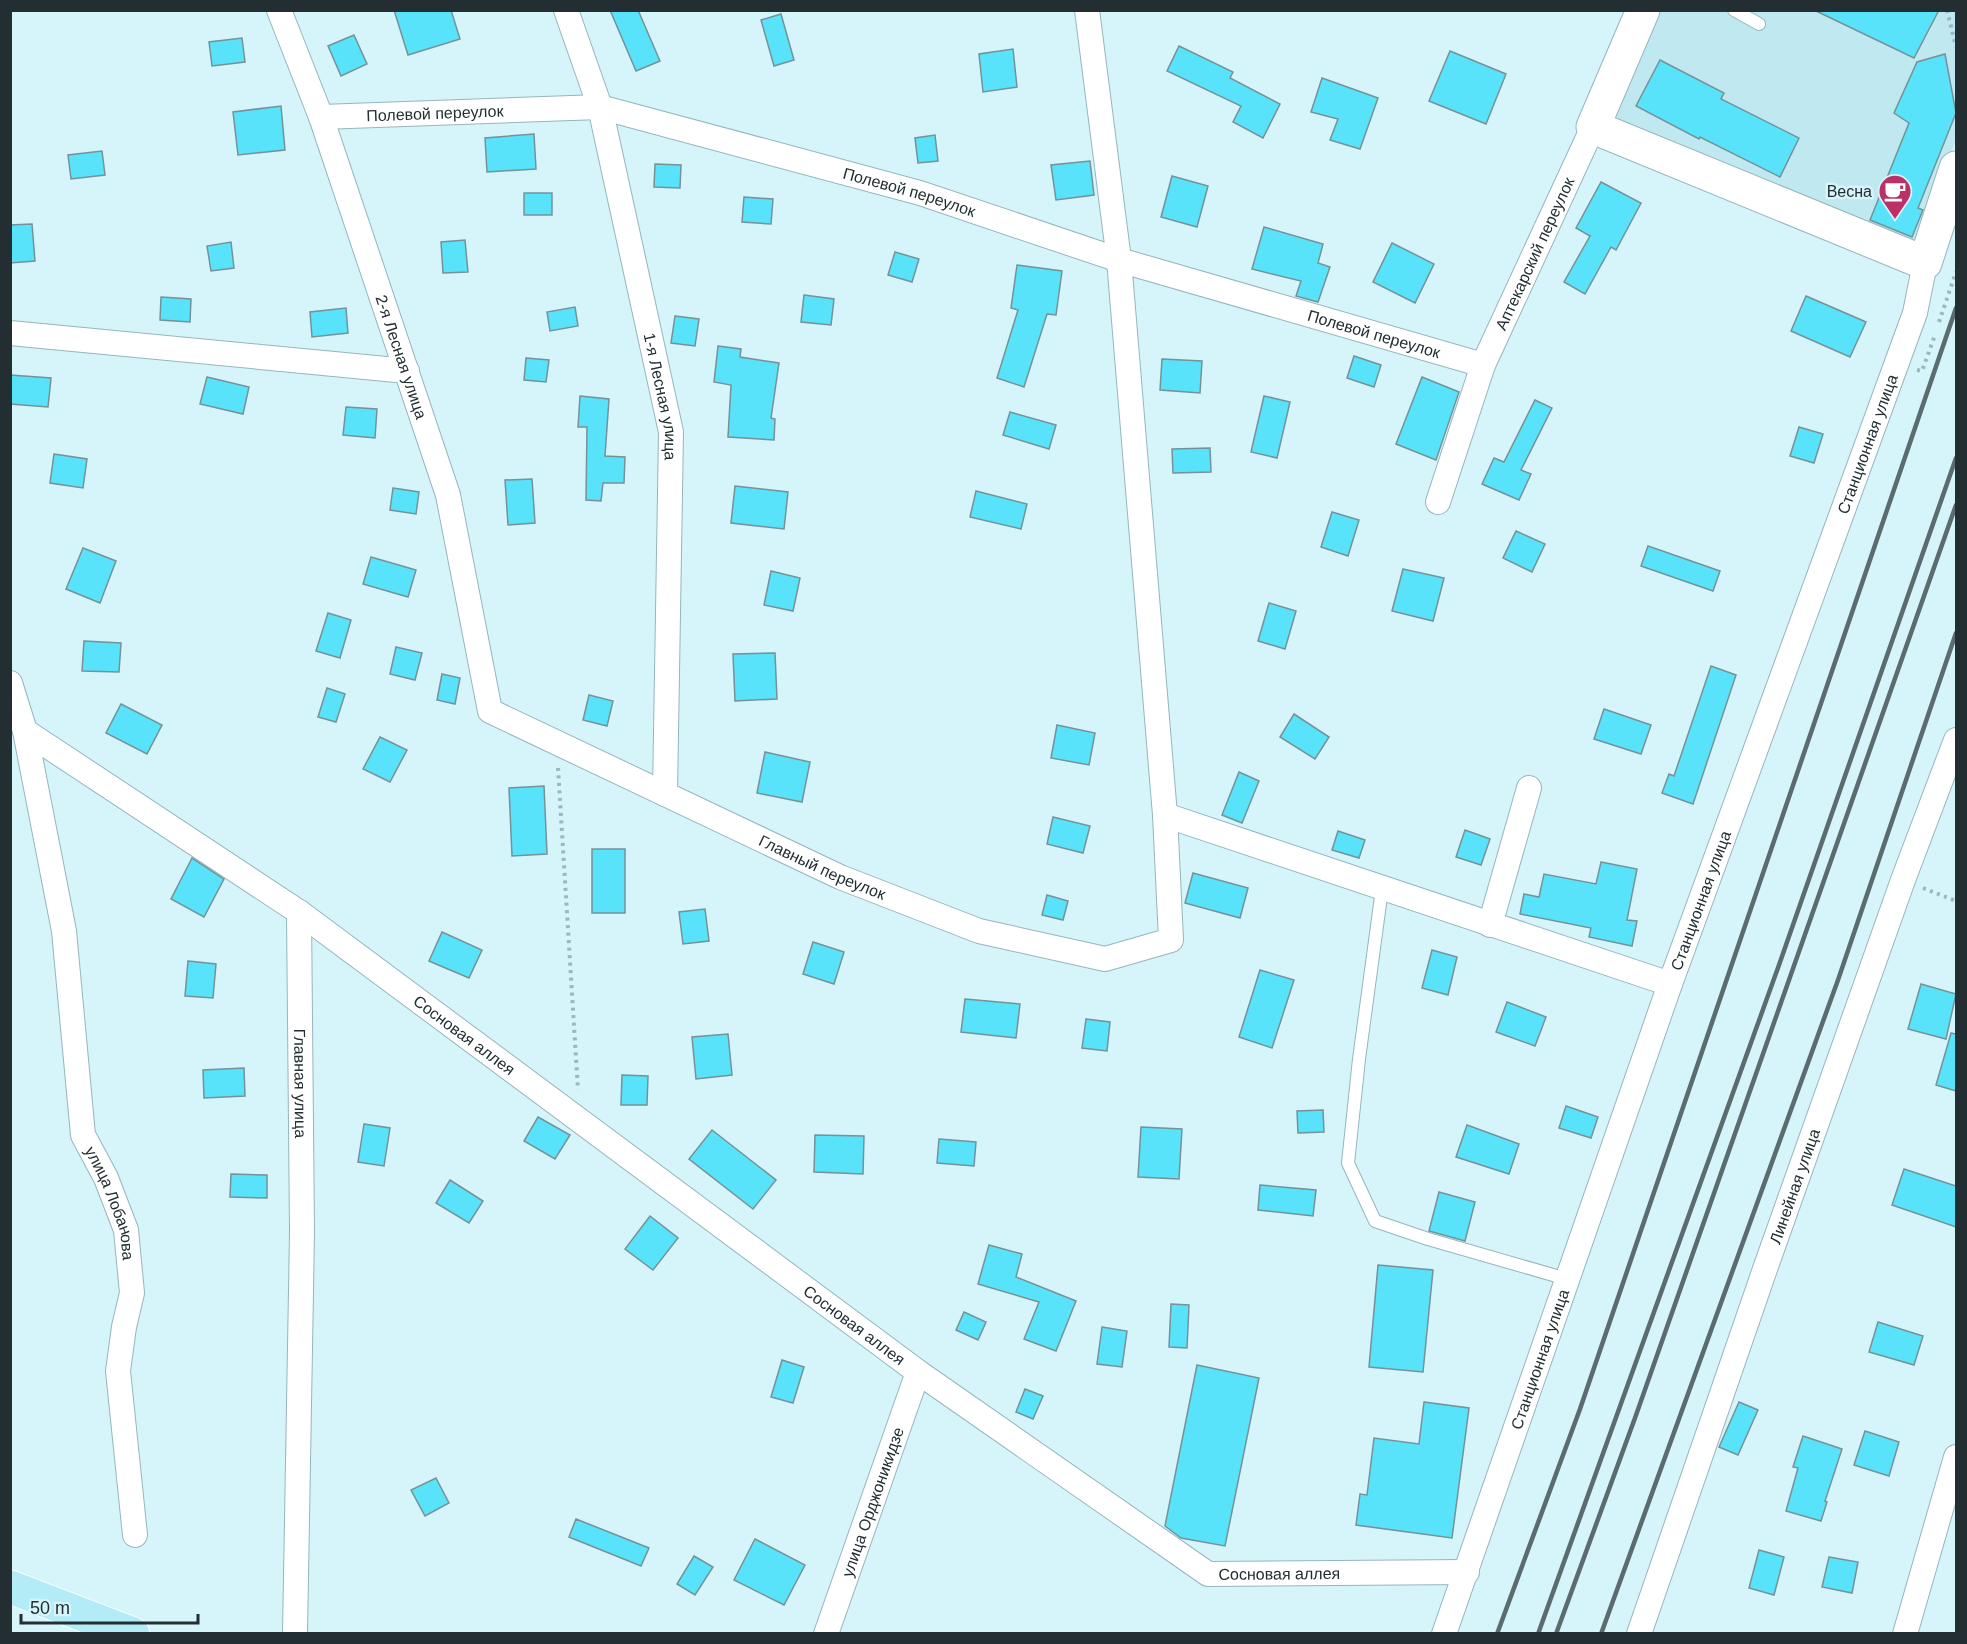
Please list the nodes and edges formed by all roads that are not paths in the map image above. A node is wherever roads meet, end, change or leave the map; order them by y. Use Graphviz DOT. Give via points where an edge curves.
graph roads {
  1 [pos="279,10"];
  2 [pos="566,10"];
  3 [pos="1087,10"];
  4 [pos="1643,10"];
  5 [pos="1734,10"];
  6 [pos="1760,24"];
  7 [pos="600,107"];
  8 [pos="321,117"];
  9 [pos="1593,128"];
  10 [pos="1956,168"];
  11 [pos="1119,260"];
  12 [pos="1925,263"];
  13 [pos="10,333"];
  14 [pos="1484,365"];
  15 [pos="407,371"];
  16 [pos="1438,502"];
  17 [pos="10,684"];
  18 [pos="490,711"];
  19 [pos="25,731"];
  20 [pos="1956,740"];
  21 [pos="1529,788"];
  22 [pos="665,794"];
  23 [pos="1165,815"];
  24 [pos="1382,889"];
  25 [pos="298,912"];
  26 [pos="1490,925"];
  27 [pos="1670,984"];
  28 [pos="1567,1279"];
  29 [pos="918,1372"];
  30 [pos="1956,1457"];
  31 [pos="135,1535"];
  32 [pos="1467,1572"];
  33 [pos="10,1587"];
  34 [pos="133,1634"];
  35 [pos="295,1634"];
  36 [pos="826,1634"];
  37 [pos="1444,1634"];
  38 [pos="1639,1634"];
  39 [pos="1905,1634"];
  1 -- 8 [label="street, 2-я Лесная улица"];
  2 -- 7 [label="street, 1-я Лесная улица"];
  3 -- 11 [label="street"];
  4 -- 9 [label="street, Аптекарский переулок"];
  5 -- 6 [label="lane"];
  7 -- 8 [label="street, Полевой переулок"];
  7 -- 11 [label="street, Полевой переулок" via="920,194"];
  7 -- 22 [label="street, 1-я Лесная улица" via="671,432"];
  8 -- 15 [label="street, 2-я Лесная улица"];
  9 -- 12 [label="street"];
  9 -- 14 [label="street, Аптекарский переулок"];
  10 -- 12 [label="street, Станционная улица"];
  11 -- 14 [label="street, Полевой переулок"];
  11 -- 23 [label="street"];
  12 -- 27 [label="street, Станционная улица" via="1915,313"];
  13 -- 15 [label="street"];
  14 -- 16 [label="street, Аптекарский переулок"];
  15 -- 18 [label="street, 2-я Лесная улица" via="448,495"];
  17 -- 19 [label="street"];
  18 -- 22 [label="street, Главный переулок"];
  19 -- 25 [label="street"];
  19 -- 31 [label="street, улица Лобанова" via="64,931 82,1135 106,1178 126,1230 132,1293 118,1371"];
  20 -- 38 [label="street, Линейная улица" via="1765,1269"];
  21 -- 26 [label="street"];
  22 -- 23 [label="street, Главный переулок" via="840,877 979,931 1105,959 1171,940"];
  23 -- 24 [label="street"];
  24 -- 26 [label="street"];
  24 -- 28 [label="lane" via="1348,1163 1375,1221"];
  25 -- 29 [label="street, Сосновая аллея"];
  25 -- 35 [label="street, Главная улица" via="302,1233"];
  26 -- 27 [label="street"];
  27 -- 28 [label="street, Станционная улица"];
  28 -- 32 [label="street, Станционная улица"];
  29 -- 32 [label="street, Сосновая аллея" via="1208,1574"];
  29 -- 36 [label="street, улица Орджоникидзе"];
  30 -- 39 [label="street"];
  32 -- 37 [label="street, Станционная улица"];
  33 -- 34 [label="main road"];
}
